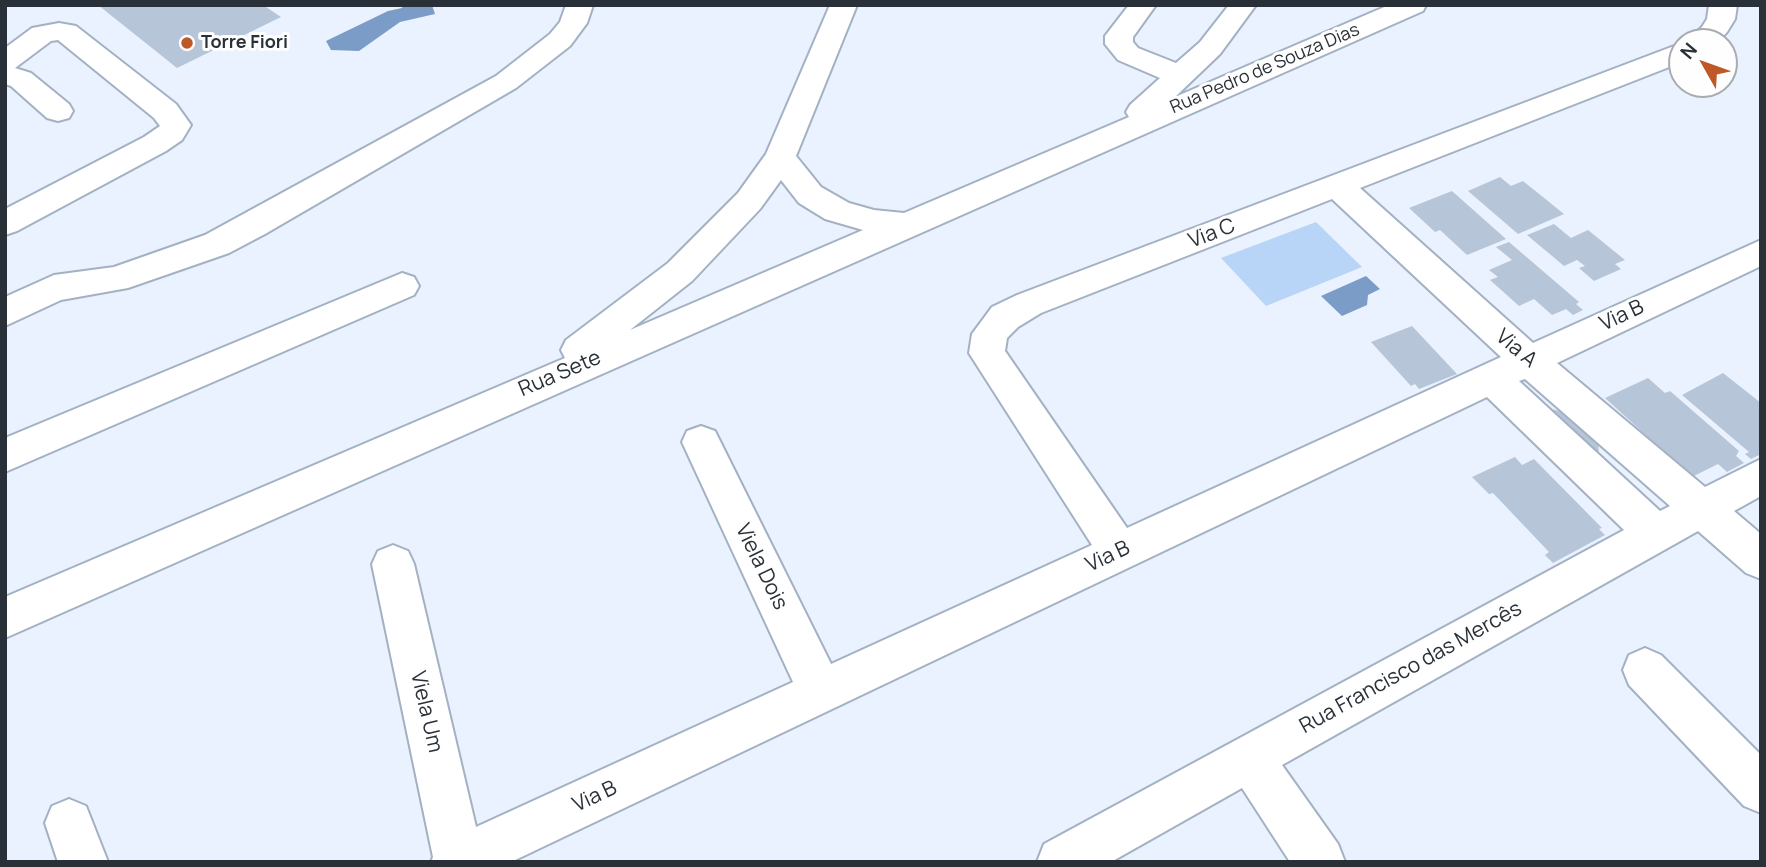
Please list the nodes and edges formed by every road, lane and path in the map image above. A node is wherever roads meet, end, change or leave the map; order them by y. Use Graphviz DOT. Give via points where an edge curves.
graph roads {
  1 [pos="580,5"];
  2 [pos="844,5"];
  3 [pos="1143,5"];
  4 [pos="1243,5"];
  5 [pos="1413,5"];
  6 [pos="1723,5"];
  7 [pos="1715,28"];
  8 [pos="1668,57"];
  9 [pos="5,62"];
  10 [pos="5,75"];
  11 [pos="1181,76"];
  12 [pos="58,111"];
  13 [pos="1116,133"];
  14 [pos="780,157"];
  15 [pos="1337,186"];
  16 [pos="5,223"];
  17 [pos="908,225"];
  18 [pos="1761,252"];
  19 [pos="402,286"];
  20 [pos="5,313"];
  21 [pos="1529,359"];
  22 [pos="1490,377"];
  23 [pos="527,389"];
  24 [pos="701,442"];
  25 [pos="5,456"];
  26 [pos="1761,475"];
  27 [pos="1699,510"];
  28 [pos="1655,533"];
  29 [pos="1119,551"];
  30 [pos="1761,560"];
  31 [pos="393,564"];
  32 [pos="5,618"];
  33 [pos="1645,670"];
  34 [pos="821,693"];
  35 [pos="1249,758"];
  36 [pos="1761,789"];
  37 [pos="458,861"];
  38 [pos="1062,862"];
  39 [pos="1320,862"];
  1 -- 20 [label="street" via="560,40 506,82 253,226 217,244 116,279 54,288"];
  2 -- 14 [label="street"];
  3 -- 11 [label="street" via="1119,36 1119,44 1128,54"];
  4 -- 11 [label="street"];
  5 -- 13 [label="street, Rua Pedro de Souza Dias"];
  6 -- 7 [label="street"];
  8 -- 15 [label="street, Via C"];
  9 -- 16 [label="street" via="42,34 66,32 165,111 176,125 155,144"];
  10 -- 12 [label="street" via="21,79"];
  11 -- 13 [label="street"];
  13 -- 17 [label="street, Rua Sete"];
  14 -- 17 [label="street" via="810,195 837,211 874,222"];
  14 -- 23 [label="street" via="749,201 680,272"];
  15 -- 21 [label="street, Via A"];
  15 -- 29 [label="street, Via C" via="1030,304 1005,317 990,334 987,353 998,372"];
  17 -- 23 [label="street, Rua Sete"];
  18 -- 21 [label="street, Via B"];
  19 -- 25 [label="street"];
  21 -- 22 [label="street, Via B"];
  21 -- 27 [label="street, Via A"];
  22 -- 28 [label="street"];
  22 -- 29 [label="street, Via B"];
  23 -- 32 [label="street, Rua Sete"];
  24 -- 34 [label="street, Viela Dois"];
  26 -- 27 [label="street, Rua Francisco das Mercês"];
  27 -- 28 [label="street, Rua Francisco das Mercês"];
  27 -- 30 [label="street, Via A"];
  28 -- 35 [label="street, Rua Francisco das Mercês"];
  29 -- 34 [label="street, Via B"];
  31 -- 37 [label="street, Viela Um"];
  33 -- 36 [label="street"];
  34 -- 37 [label="street, Via B"];
  35 -- 38 [label="street, Rua Francisco das Mercês"];
  35 -- 39 [label="street"];
}
